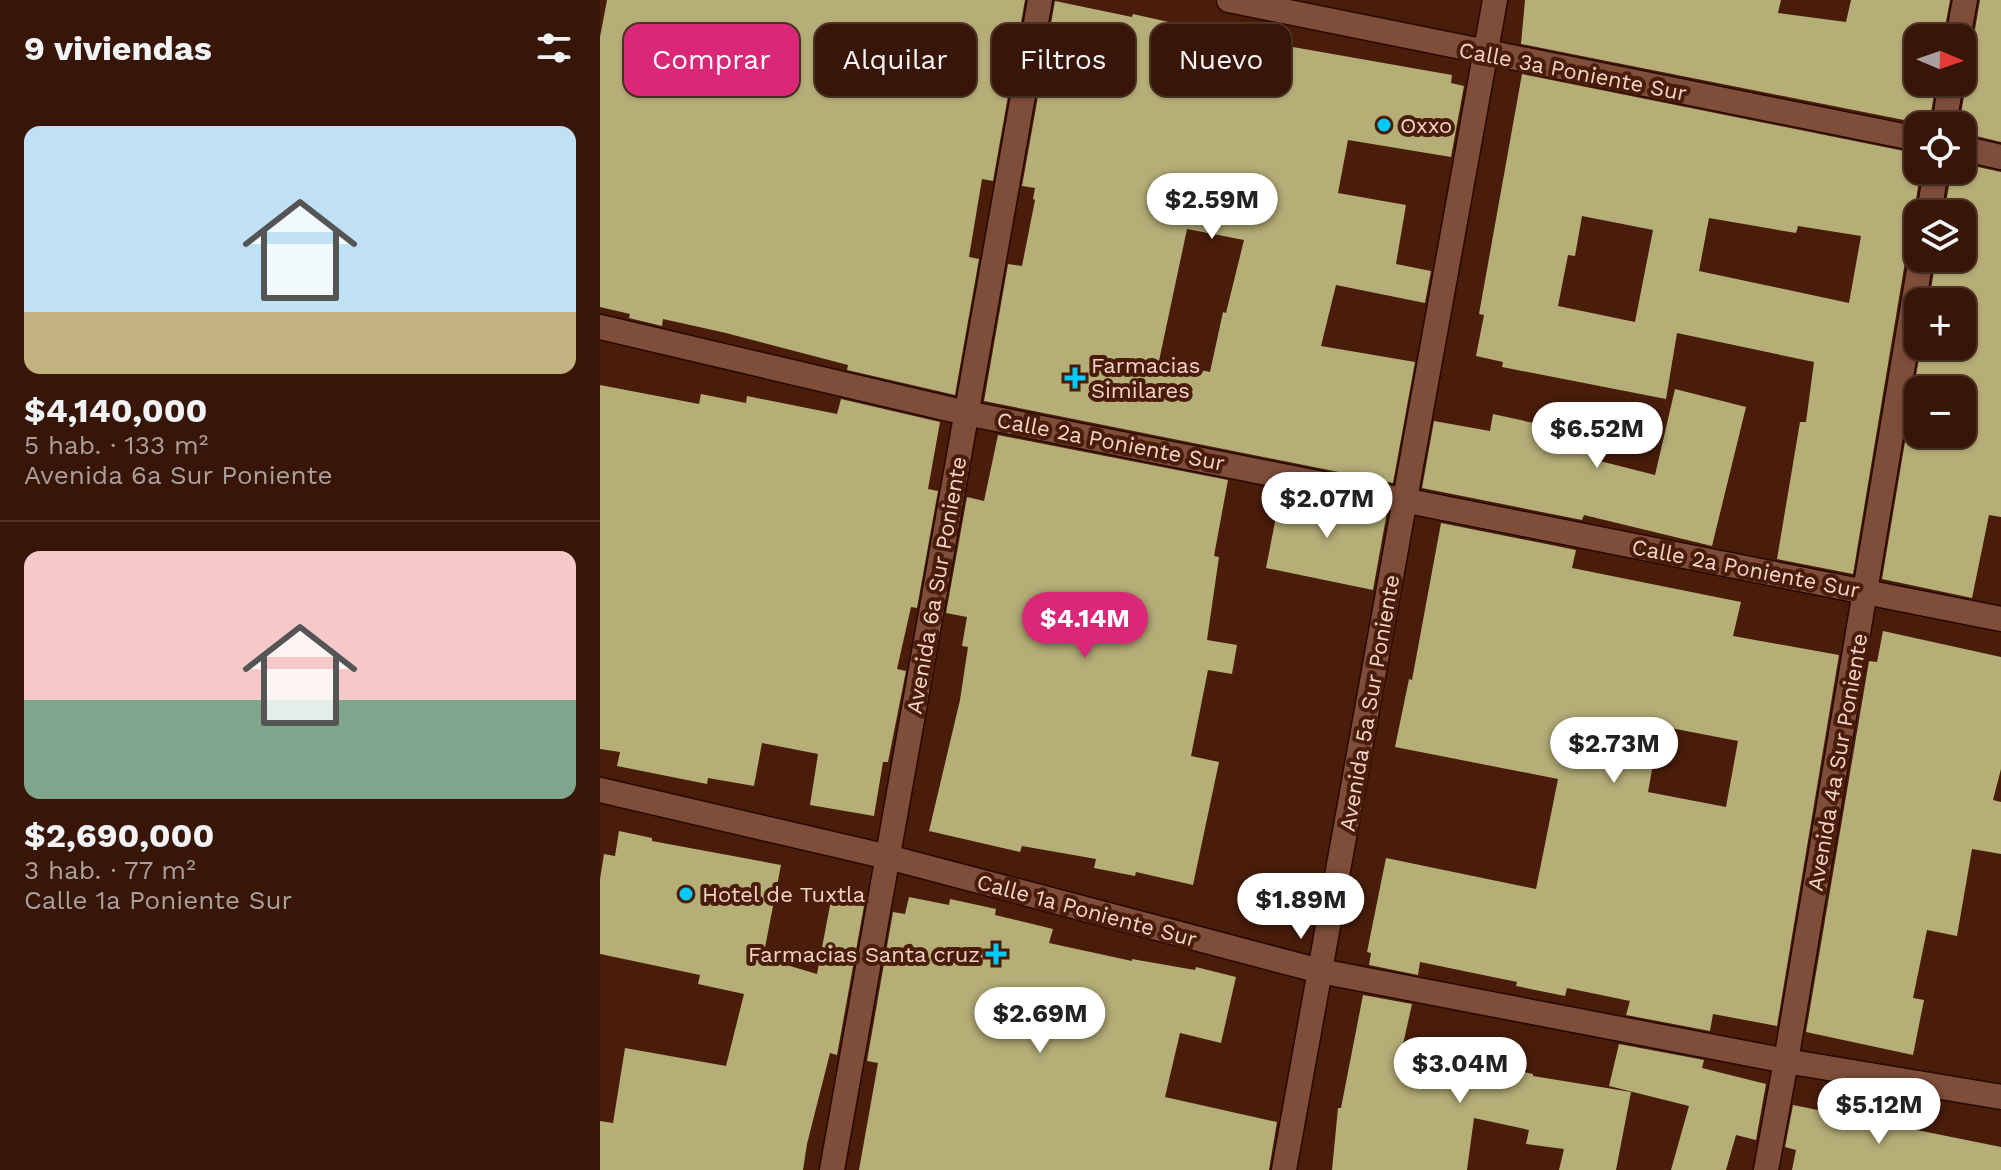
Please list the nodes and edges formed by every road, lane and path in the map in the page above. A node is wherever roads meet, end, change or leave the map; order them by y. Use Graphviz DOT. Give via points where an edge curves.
graph roads {
  1 [pos="1040,0"];
  2 [pos="1229,0"];
  3 [pos="1495,0"];
  4 [pos="1965,0"];
  5 [pos="1961,24"];
  6 [pos="1486,54"];
  7 [pos="1904,136"];
  8 [pos="1976,151"];
  9 [pos="2001,157"];
  10 [pos="1919,272"];
  11 [pos="600,327"];
  12 [pos="966,413"];
  13 [pos="1405,499"];
  14 [pos="1865,592"];
  15 [pos="2001,619"];
  16 [pos="600,790"];
  17 [pos="888,857"];
  18 [pos="1320,971"];
  19 [pos="1786,1061"];
  20 [pos="2001,1097"];
  21 [pos="832,1170"];
  22 [pos="1284,1170"];
  23 [pos="1766,1170"];
  1 -- 12 [label="street, Avenida 6a Sur Poniente"];
  2 -- 6 [label="street, Calle 3a Poniente Sur"];
  3 -- 6 [label="street, Avenida 5a Sur Poniente"];
  4 -- 5 [label="street"];
  6 -- 7 [label="street, Calle 3a Poniente Sur"];
  6 -- 13 [label="street, Avenida 5a Sur Poniente"];
  8 -- 9 [label="street"];
  10 -- 14 [label="street, Avenida 4a Sur Poniente"];
  11 -- 12 [label="street, Calle 2a Poniente Sur"];
  12 -- 13 [label="street, Calle 2a Poniente Sur"];
  12 -- 17 [label="street, Avenida 6a Sur Poniente"];
  13 -- 14 [label="street, Calle 2a Poniente Sur"];
  13 -- 18 [label="street, Avenida 5a Sur Poniente"];
  14 -- 15 [label="street, Calle 2a Poniente Sur"];
  14 -- 19 [label="street, Avenida 4a Sur Poniente"];
  16 -- 17 [label="street, Calle 1a Poniente Sur"];
  17 -- 18 [label="street, Calle 1a Poniente Sur"];
  17 -- 21 [label="street, Avenida 6a Sur Poniente"];
  18 -- 19 [label="street, Calle 1a Poniente Sur"];
  18 -- 22 [label="street, Avenida 5a Sur Poniente"];
  19 -- 20 [label="street, Calle 1a Poniente Sur"];
  19 -- 23 [label="street, Avenida 4a Sur Poniente"];
}
